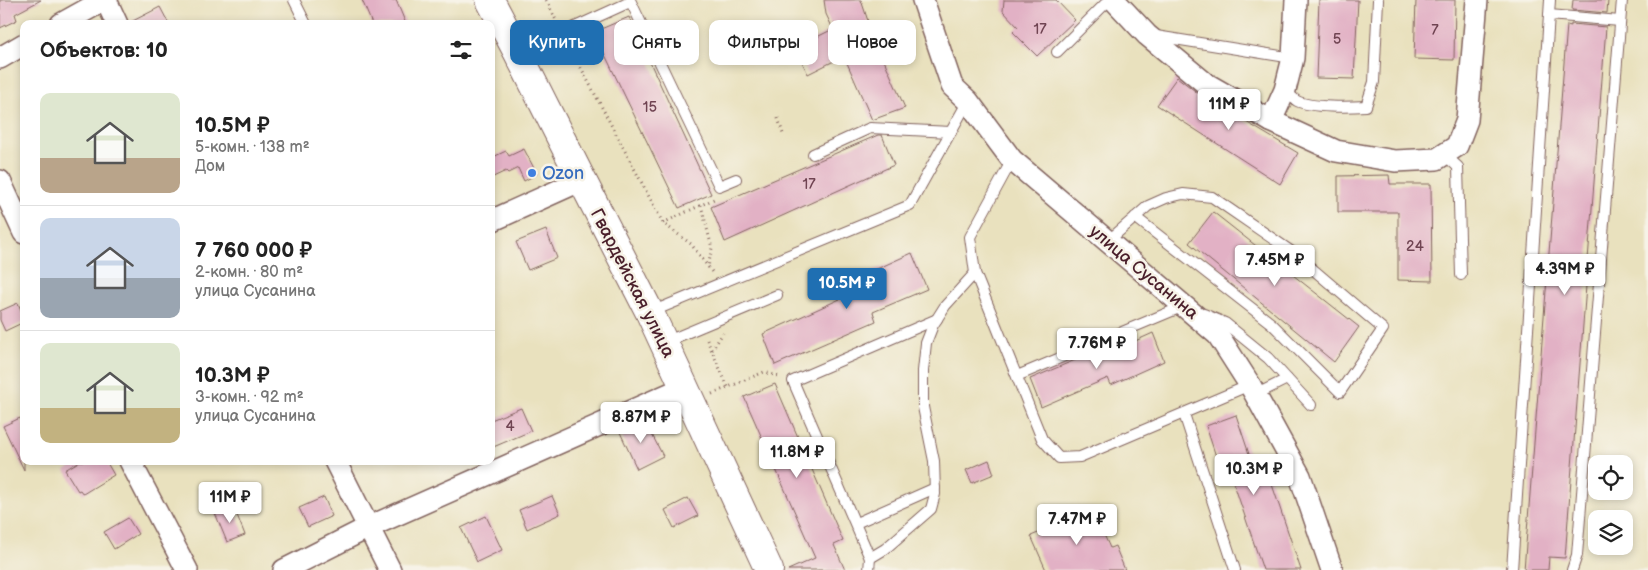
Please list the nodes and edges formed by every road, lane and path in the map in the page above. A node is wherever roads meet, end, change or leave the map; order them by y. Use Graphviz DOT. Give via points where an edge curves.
graph roads {
  1 [pos="105,0"];
  2 [pos="294,0"];
  3 [pos="490,0"];
  4 [pos="546,0"];
  5 [pos="923,0"];
  6 [pos="1109,0"];
  7 [pos="1114,0"];
  8 [pos="1296,0"];
  9 [pos="1378,0"];
  10 [pos="1477,0"];
  11 [pos="1550,0"];
  12 [pos="1622,0"];
  13 [pos="630,1"];
  14 [pos="1549,15"];
  15 [pos="68,20"];
  16 [pos="115,20"];
  17 [pos="304,20"];
  18 [pos="556,20"];
  19 [pos="590,20"];
  20 [pos="1620,21"];
  21 [pos="1148,35"];
  22 [pos="508,40"];
  23 [pos="20,46"];
  24 [pos="1057,52"];
  25 [pos="0,58"];
  26 [pos="1293,58"];
  27 [pos="579,65"];
  28 [pos="1285,90"];
  29 [pos="968,102"];
  30 [pos="778,118"];
  31 [pos="1271,121"];
  32 [pos="951,132"];
  33 [pos="784,137"];
  34 [pos="813,154"];
  35 [pos="1444,154"];
  36 [pos="1012,160"];
  37 [pos="736,179"];
  38 [pos="582,180"];
  39 [pos="0,181"];
  40 [pos="719,186"];
  41 [pos="701,205"];
  42 [pos="1135,218"];
  43 [pos="495,219"];
  44 [pos="663,223"];
  45 [pos="20,224"];
  46 [pos="1108,241"];
  47 [pos="708,267"];
  48 [pos="975,273"];
  49 [pos="1461,275"];
  50 [pos="721,284"];
  51 [pos="777,295"];
  52 [pos="1183,306"];
  53 [pos="650,313"];
  54 [pos="937,319"];
  55 [pos="702,327"];
  56 [pos="664,343"];
  57 [pos="1017,376"];
  58 [pos="1287,379"];
  59 [pos="793,380"];
  60 [pos="728,387"];
  61 [pos="1253,390"];
  62 [pos="688,395"];
  63 [pos="1311,405"];
  64 [pos="1184,414"];
  65 [pos="132,465"];
  66 [pos="337,465"];
  67 [pos="935,488"];
  68 [pos="856,524"];
  69 [pos="369,528"];
  70 [pos="870,558"];
  71 [pos="187,570"];
  72 [pos="284,570"];
  73 [pos="390,570"];
  74 [pos="769,570"];
  75 [pos="869,570"];
  76 [pos="1235,570"];
  77 [pos="1332,570"];
  78 [pos="1512,570"];
  79 [pos="1572,570"];
  1 -- 15 [label="street"];
  1 -- 16 [label="street"];
  2 -- 17 [label="lane"];
  3 -- 22 [label="main road, Гвардейская улица"];
  4 -- 18 [label="path"];
  5 -- 29 [label="street, улица Сусанина" via="952,86"];
  6 -- 24 [label="lane"];
  7 -- 21 [label="street"];
  8 -- 26 [label="street"];
  9 -- 28 [label="lane" via="1374,82 1366,106 1307,104 1296,101"];
  10 -- 35 [label="street" via="1467,120 1456,146"];
  11 -- 14 [label="lane"];
  12 -- 20 [label="lane"];
  13 -- 19 [label="lane"];
  13 -- 40 [label="lane"];
  14 -- 20 [label="lane"];
  14 -- 78 [label="lane"];
  20 -- 79 [label="lane" via="1577,556"];
  21 -- 26 [label="lane"];
  21 -- 31 [label="street" via="1205,83"];
  22 -- 38 [label="main road, Гвардейская улица"];
  23 -- 25 [label="street"];
  26 -- 28 [label="street"];
  27 -- 44 [label="path"];
  28 -- 31 [label="street"];
  29 -- 32 [label="lane"];
  29 -- 36 [label="street, улица Сусанина"];
  30 -- 33 [label="path"];
  31 -- 35 [label="street" via="1336,151 1395,160 1437,159"];
  32 -- 34 [label="lane" via="870,128"];
  32 -- 50 [label="lane" via="910,205"];
  35 -- 49 [label="lane" via="1458,167"];
  36 -- 46 [label="street, улица Сусанина"];
  36 -- 48 [label="lane" via="970,237"];
  37 -- 40 [label="lane"];
  38 -- 43 [label="street"];
  38 -- 53 [label="main road, Гвардейская улица"];
  39 -- 45 [label="street"];
  40 -- 41 [label="path" via="718,197"];
  41 -- 44 [label="path"];
  41 -- 47 [label="path" via="712,248"];
  42 -- 42 [label="lane" via="1148,206 1166,198 1183,194 1212,197 1295,254 1383,329 1340,392 1272,324"];
  42 -- 46 [label="lane"];
  44 -- 47 [label="path" via="691,244"];
  46 -- 52 [label="street, улица Сусанина"];
  47 -- 50 [label="path"];
  48 -- 54 [label="lane"];
  48 -- 57 [label="lane"];
  50 -- 53 [label="lane"];
  51 -- 55 [label="lane"];
  52 -- 57 [label="lane"];
  52 -- 58 [label="lane" via="1225,323 1268,358"];
  52 -- 61 [label="street, улица Сусанина" via="1218,335"];
  53 -- 56 [label="main road, Гвардейская улица"];
  54 -- 59 [label="lane"];
  54 -- 67 [label="lane" via="926,343 923,371 923,407 934,461"];
  55 -- 56 [label="lane"];
  55 -- 60 [label="path"];
  56 -- 62 [label="main road, Гвардейская улица"];
  57 -- 64 [label="lane" via="1042,439 1059,458 1080,457"];
  58 -- 61 [label="lane"];
  58 -- 63 [label="lane"];
  59 -- 60 [label="path" via="764,372"];
  59 -- 68 [label="lane"];
  60 -- 62 [label="path"];
  61 -- 64 [label="lane"];
  61 -- 77 [label="street, улица Сусанина" via="1300,476"];
  62 -- 69 [label="street"];
  62 -- 74 [label="main road, Гвардейская улица"];
  64 -- 76 [label="lane"];
  65 -- 71 [label="street"];
  66 -- 69 [label="street"];
  67 -- 68 [label="lane"];
  67 -- 70 [label="lane" via="930,509 885,549"];
  68 -- 70 [label="lane"];
  69 -- 72 [label="street"];
  69 -- 73 [label="street"];
  70 -- 75 [label="lane"];
}
